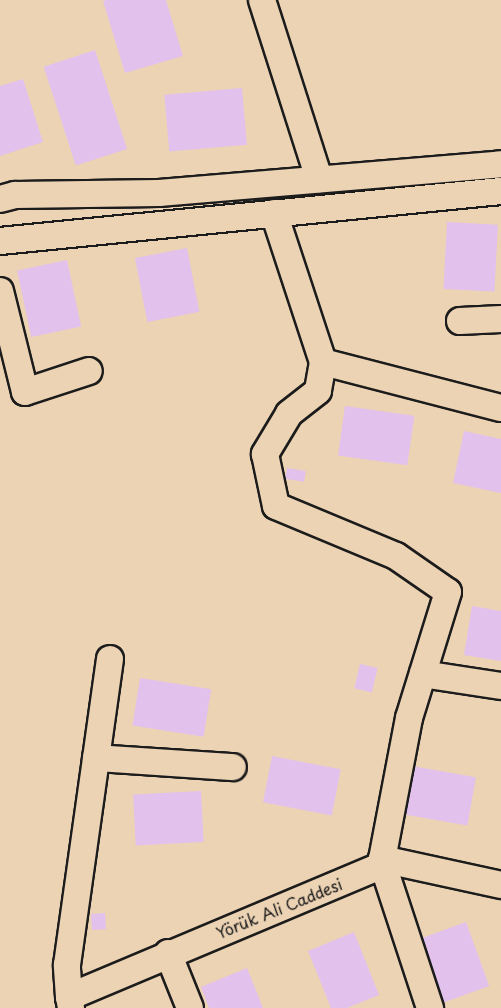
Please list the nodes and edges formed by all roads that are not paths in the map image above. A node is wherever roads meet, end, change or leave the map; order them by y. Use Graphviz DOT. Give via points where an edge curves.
graph roads {
  1 [pos="262,0"];
  2 [pos="501,164"];
  3 [pos="320,179"];
  4 [pos="501,191"];
  5 [pos="0,199"];
  6 [pos="274,213"];
  7 [pos="0,241"];
  8 [pos="0,291"];
  9 [pos="501,319"];
  10 [pos="460,321"];
  11 [pos="7,347"];
  12 [pos="323,362"];
  13 [pos="89,371"];
  14 [pos="501,408"];
  15 [pos="110,659"];
  16 [pos="423,674"];
  17 [pos="501,686"];
  18 [pos="96,758"];
  19 [pos="233,767"];
  20 [pos="383,862"];
  21 [pos="501,885"];
  22 [pos="168,953"];
  23 [pos="70,1002"];
  24 [pos="190,1008"];
  25 [pos="430,1008"];
  1 -- 3 [label="street"];
  2 -- 3 [label="street"];
  3 -- 5 [label="street" via="159,193 15,195"];
  4 -- 6 [label="street"];
  6 -- 7 [label="street"];
  6 -- 12 [label="street"];
  8 -- 11 [label="street"];
  9 -- 10 [label="street"];
  11 -- 13 [label="street" via="25,392"];
  12 -- 14 [label="street"];
  12 -- 16 [label="street" via="318,391 289,414 265,454 276,506 396,556 448,592"];
  15 -- 18 [label="street"];
  16 -- 17 [label="street"];
  16 -- 20 [label="street" via="409,718"];
  18 -- 19 [label="street"];
  18 -- 23 [label="street" via="67,965"];
  20 -- 21 [label="street"];
  20 -- 22 [label="street, Yörük Ali Caddesi"];
  20 -- 25 [label="street"];
  22 -- 23 [label="street, Yörük Ali Caddesi"];
  22 -- 24 [label="street"];
}
